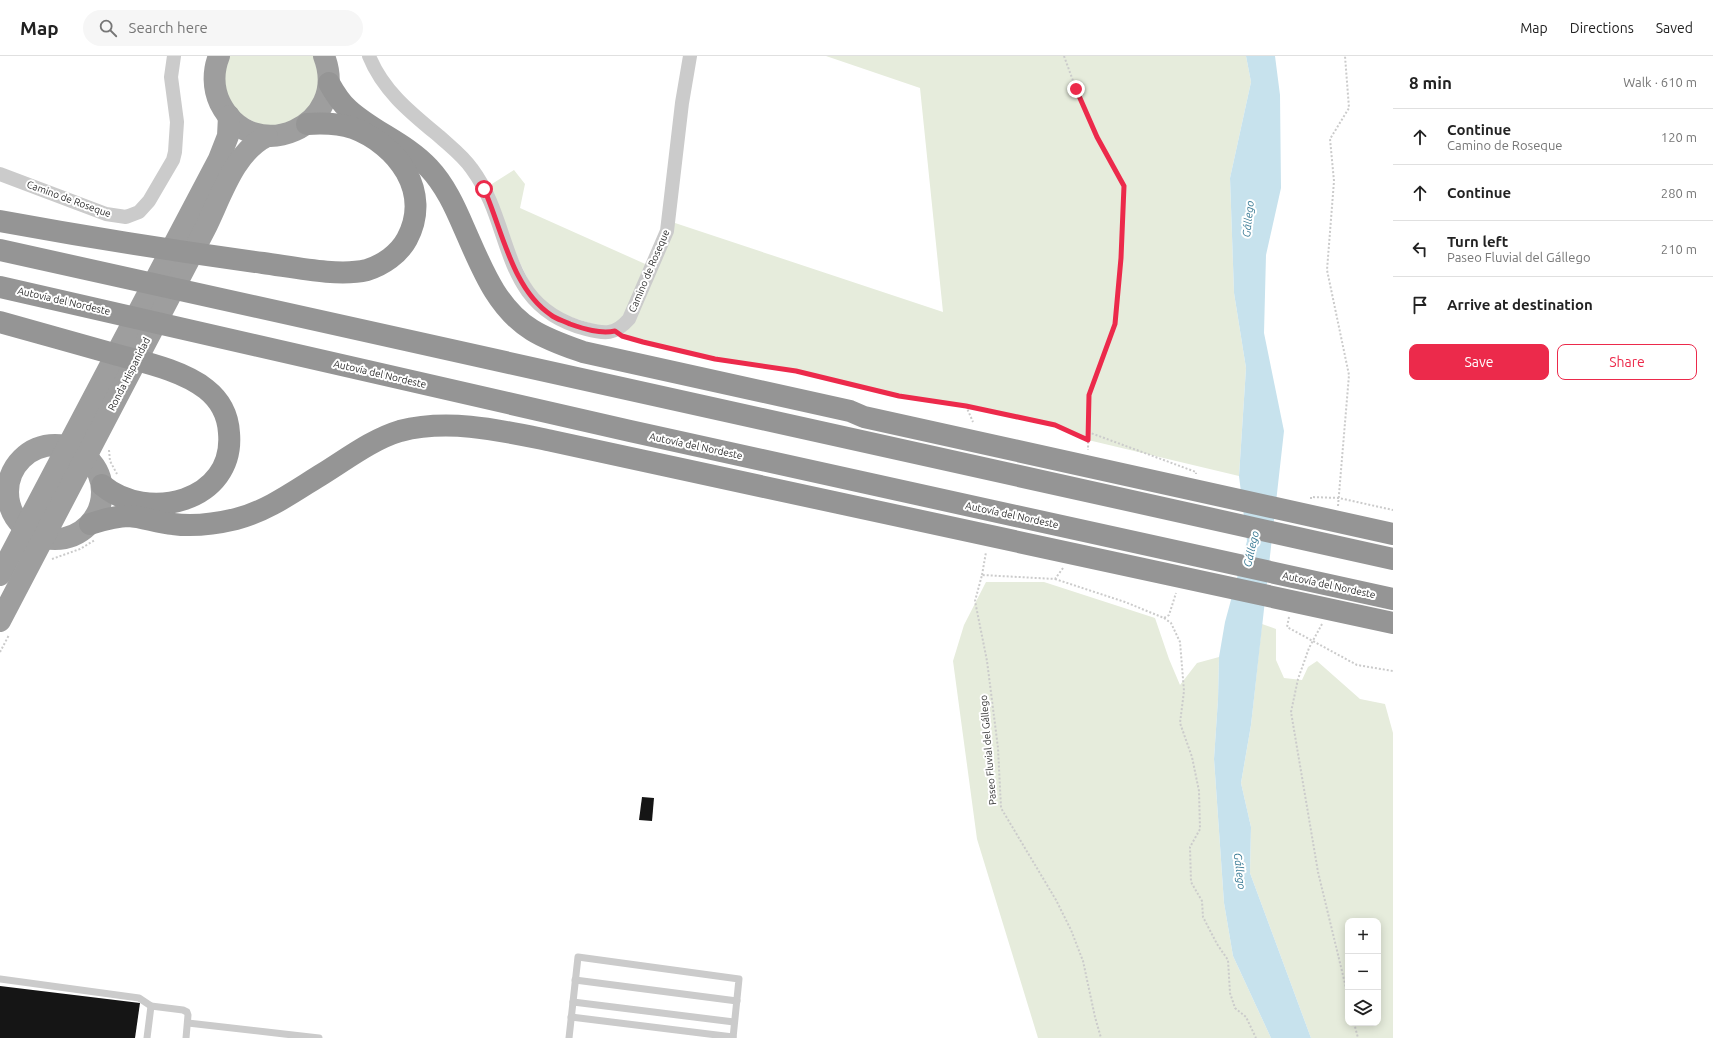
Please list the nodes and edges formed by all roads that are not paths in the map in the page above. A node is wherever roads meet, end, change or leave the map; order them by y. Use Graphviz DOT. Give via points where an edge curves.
graph roads {
  1 [pos="174,56"];
  2 [pos="220,56"];
  3 [pos="324,56"];
  4 [pos="369,56"];
  5 [pos="690,56"];
  6 [pos="329,83"];
  7 [pos="228,116"];
  8 [pos="307,124"];
  9 [pos="267,136"];
  10 [pos="0,174"];
  11 [pos="0,209"];
  12 [pos="0,221"];
  13 [pos="117,242"];
  14 [pos="0,250"];
  15 [pos="0,287"];
  16 [pos="0,322"];
  17 [pos="496,359"];
  18 [pos="484,398"];
  19 [pos="864,417"];
  20 [pos="77,452"];
  21 [pos="102,485"];
  22 [pos="821,499"];
  23 [pos="90,524"];
  24 [pos="34,533"];
  25 [pos="1393,534"];
  26 [pos="1393,559"];
  27 [pos="0,575"];
  28 [pos="1393,599"];
  29 [pos="0,621"];
  30 [pos="1393,624"];
  31 [pos="0,979"];
  32 [pos="575,980"];
  33 [pos="737,1000"];
  34 [pos="573,1002"];
  35 [pos="152,1006"];
  36 [pos="571,1017"];
  37 [pos="734,1022"];
  38 [pos="188,1023"];
  39 [pos="147,1038"];
  40 [pos="186,1038"];
  41 [pos="319,1038"];
  42 [pos="569,1038"];
  43 [pos="733,1038"];
  1 -- 10 [label="street, Camino de Roseque" via="171,77 177,122 175,152 150,201 139,212 126,217 106,214"];
  2 -- 7 [label="highway, Ronda Hispanidad" via="215,71 216,91"];
  3 -- 6 [label="highway, Ronda Hispanidad"];
  4 -- 5 [label="street, Camino de Roseque" via="391,94 459,154 477,176 508,253 532,297 551,315 576,326 606,333 623,326 634,311 667,231"];
  6 -- 8 [label="highway, Ronda Hispanidad" via="322,105"];
  6 -- 19 [label="highway" via="348,109 407,149 437,177 494,292 512,314 533,331 583,352 850,411"];
  7 -- 9 [label="highway, Ronda Hispanidad" via="246,130"];
  7 -- 20 [label="highway, Ronda Hispanidad" via="229,132 225,146 104,377"];
  8 -- 9 [label="highway, Ronda Hispanidad" via="282,135"];
  8 -- 13 [label="highway" via="333,124 364,133 393,156 411,180 416,199 414,221 405,243 383,263 360,271 331,271"];
  9 -- 20 [label="highway, Ronda Hispanidad" via="251,146 241,157 125,382"];
  11 -- 13 [label="highway" via="110,235"];
  12 -- 13 [label="highway"];
  14 -- 17 [label="highway"];
  15 -- 18 [label="highway, Autovía del Nordeste"];
  16 -- 21 [label="highway" via="180,374 206,389 220,403 229,426 227,457 218,476 201,492 171,504 151,504 124,499"];
  17 -- 19 [label="highway" via="526,353 723,394 778,402 848,417"];
  17 -- 26 [label="highway"];
  18 -- 22 [label="highway" via="568,430 764,479"];
  18 -- 28 [label="highway, Autovía del Nordeste"];
  19 -- 25 [label="highway"];
  20 -- 21 [label="highway" via="95,466"];
  20 -- 24 [label="highway, Ronda Hispanidad"];
  20 -- 24 [label="highway" via="48,446 22,459 12,475 9,489 10,504 18,521"];
  21 -- 23 [label="highway" via="100,506"];
  22 -- 23 [label="highway" via="513,433 447,425 400,431 378,440 289,495 240,517 195,526 130,516"];
  22 -- 30 [label="highway"];
  23 -- 24 [label="highway" via="72,536 58,539"];
  24 -- 27 [label="highway, Ronda Hispanidad"];
  24 -- 29 [label="highway, Ronda Hispanidad"];
  31 -- 35 [label="lane" via="140,998"];
  32 -- 33 [label="lane"];
  32 -- 33 [label="lane" via="578,957 739,979"];
  32 -- 34 [label="lane"];
  33 -- 37 [label="lane"];
  34 -- 36 [label="lane"];
  34 -- 37 [label="lane"];
  35 -- 38 [label="lane" via="186,1011"];
  35 -- 39 [label="lane"];
  36 -- 42 [label="lane"];
  36 -- 43 [label="lane"];
  37 -- 43 [label="lane"];
  38 -- 40 [label="lane"];
  38 -- 41 [label="lane"];
}
